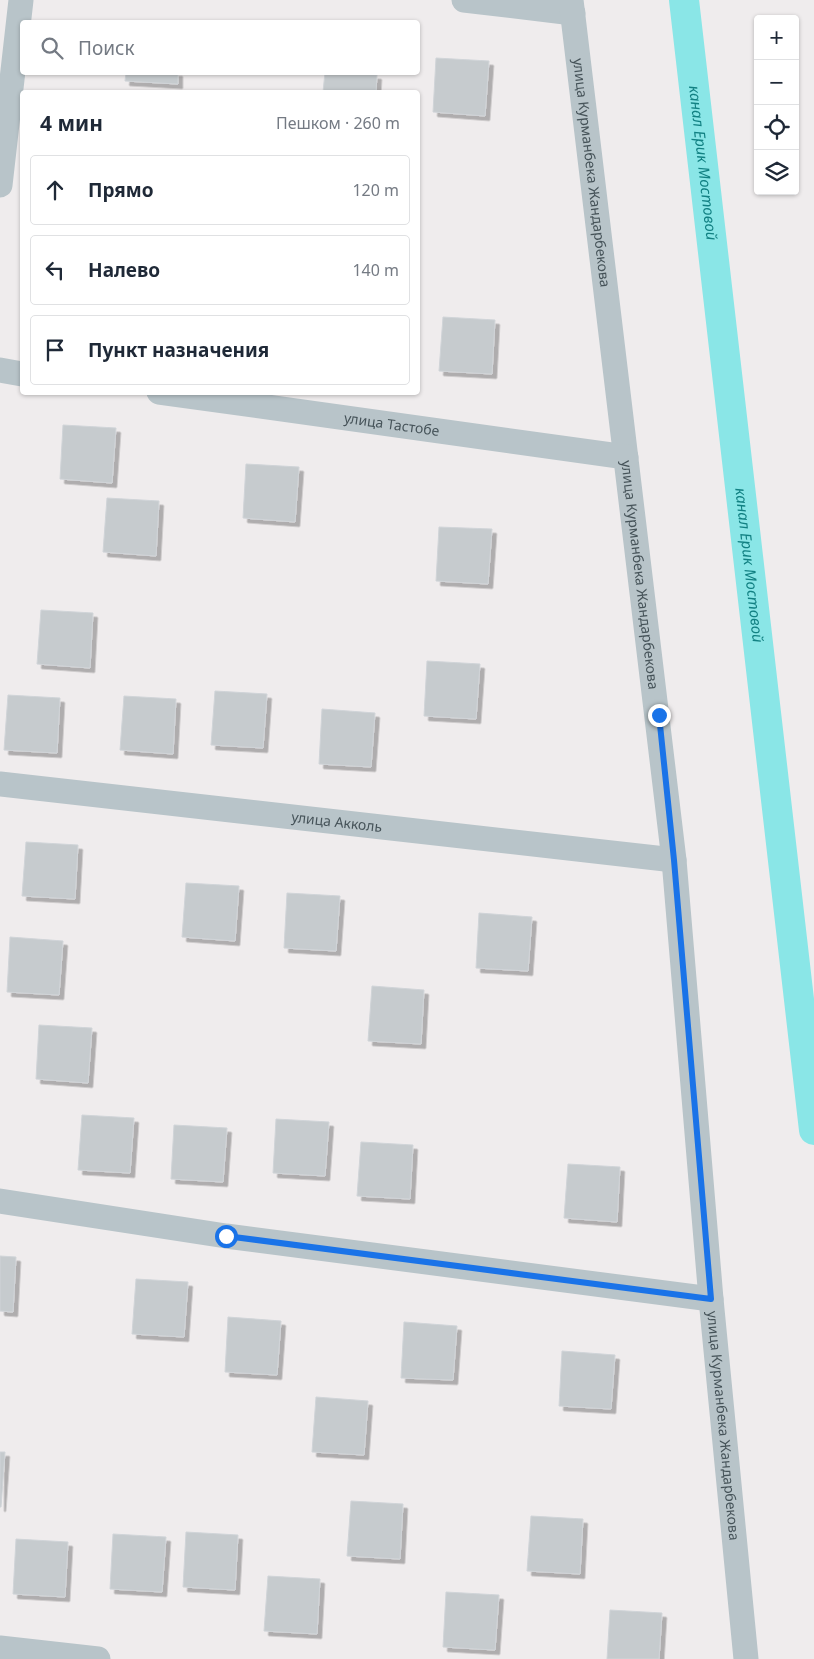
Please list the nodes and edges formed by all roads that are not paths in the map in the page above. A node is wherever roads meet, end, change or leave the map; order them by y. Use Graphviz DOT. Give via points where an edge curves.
graph roads {
  1 [pos="21,0"];
  2 [pos="464,0"];
  3 [pos="572,6"];
  4 [pos="0,185"];
  5 [pos="0,370"];
  6 [pos="20,374"];
  7 [pos="181,395"];
  8 [pos="626,457"];
  9 [pos="0,784"];
  10 [pos="674,860"];
  11 [pos="0,1201"];
  12 [pos="711,1299"];
  13 [pos="0,1648"];
  14 [pos="98,1659"];
  15 [pos="746,1659"];
  1 -- 4 [label="street"];
  2 -- 3 [label="street"];
  3 -- 8 [label="street, улица Курманбека Жандарбекова"];
  5 -- 6 [label="street"];
  7 -- 8 [label="street, улица Тастобе"];
  8 -- 10 [label="street, улица Курманбека Жандарбекова"];
  9 -- 10 [label="street, улица Акколь"];
  10 -- 12 [label="street, улица Курманбека Жандарбекова"];
  11 -- 12 [label="street" via="226,1236"];
  12 -- 15 [label="street, улица Курманбека Жандарбекова"];
  13 -- 14 [label="street"];
}
